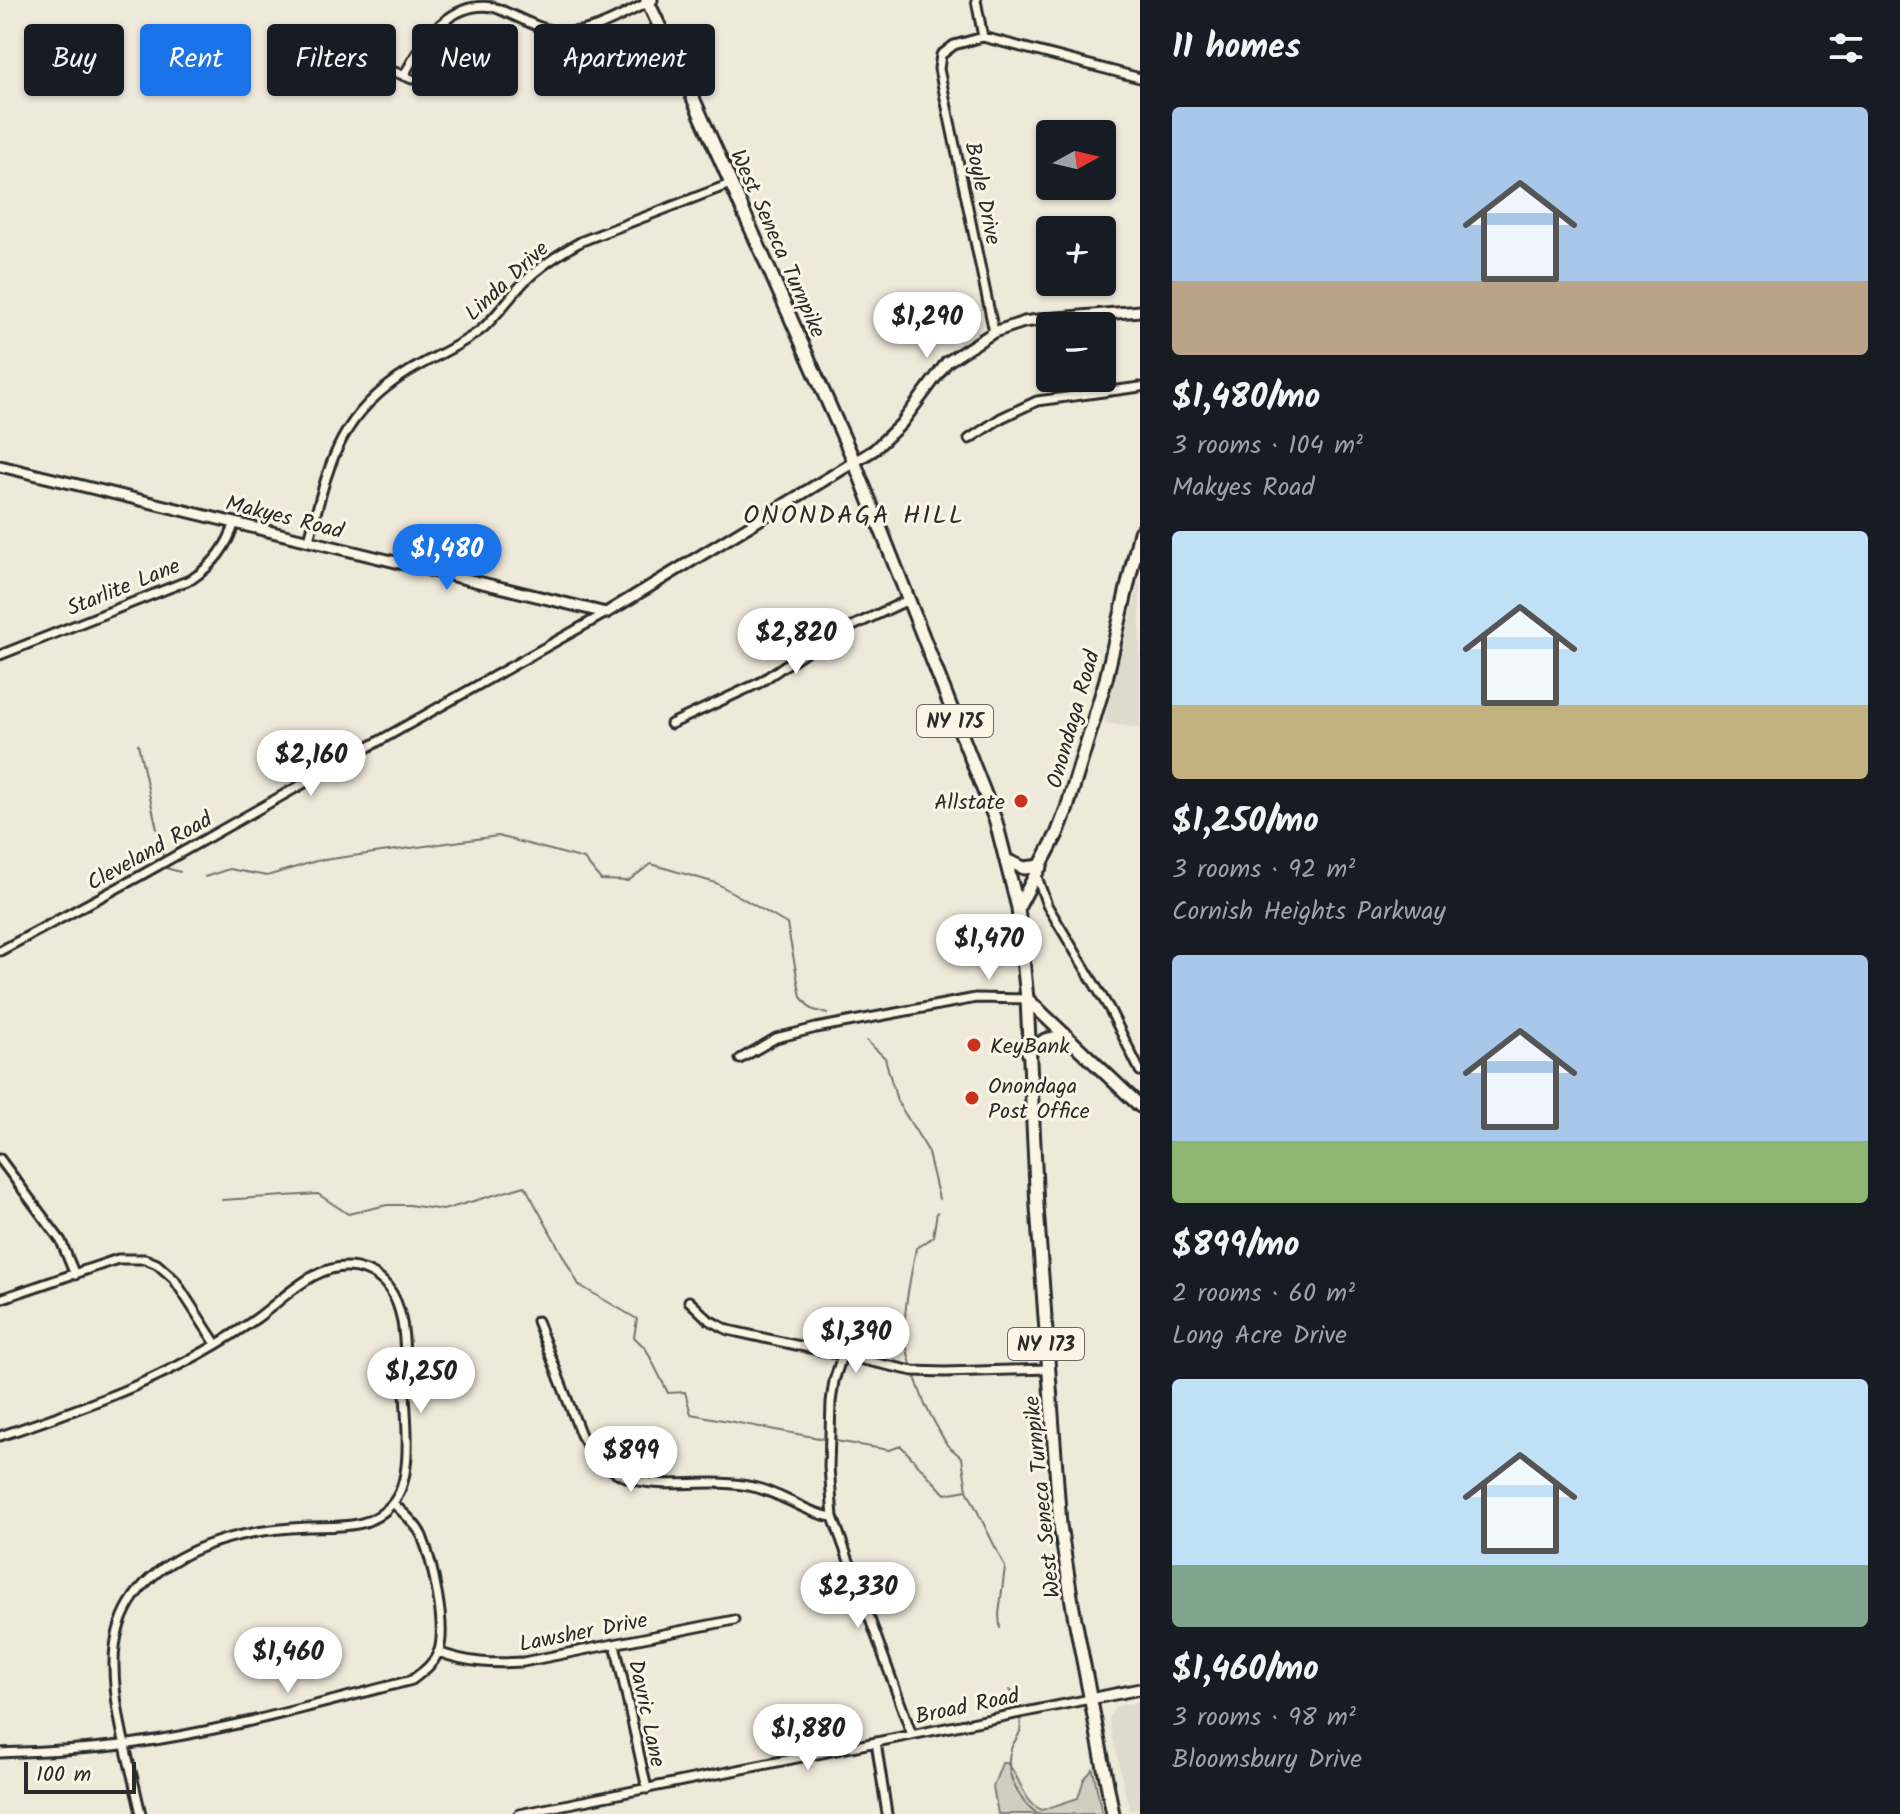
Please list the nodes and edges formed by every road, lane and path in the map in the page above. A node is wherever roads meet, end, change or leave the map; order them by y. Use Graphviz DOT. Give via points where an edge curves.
graph roads {
  1 [pos="976,0"];
  2 [pos="649,1"];
  3 [pos="983,37"];
  4 [pos="396,72"];
  5 [pos="404,76"];
  6 [pos="1140,78"];
  7 [pos="412,79"];
  8 [pos="730,184"];
  9 [pos="1140,311"];
  10 [pos="994,332"];
  11 [pos="1140,387"];
  12 [pos="969,439"];
  13 [pos="854,461"];
  14 [pos="0,466"];
  15 [pos="235,522"];
  16 [pos="1140,532"];
  17 [pos="309,540"];
  18 [pos="908,600"];
  19 [pos="606,613"];
  20 [pos="0,655"];
  21 [pos="671,724"];
  22 [pos="1008,861"];
  23 [pos="1039,870"];
  24 [pos="1018,908"];
  25 [pos="0,951"];
  26 [pos="1027,999"];
  27 [pos="1066,1035"];
  28 [pos="1028,1052"];
  29 [pos="740,1059"];
  30 [pos="1140,1071"];
  31 [pos="1138,1099"];
  32 [pos="0,1159"];
  33 [pos="75,1275"];
  34 [pos="0,1299"];
  35 [pos="689,1301"];
  36 [pos="537,1321"];
  37 [pos="216,1344"];
  38 [pos="842,1356"];
  39 [pos="1047,1369"];
  40 [pos="0,1436"];
  41 [pos="393,1503"];
  42 [pos="833,1517"];
  43 [pos="734,1620"];
  44 [pos="615,1644"];
  45 [pos="438,1652"];
  46 [pos="1140,1689"];
  47 [pos="1090,1699"];
  48 [pos="912,1735"];
  49 [pos="876,1742"];
  50 [pos="126,1745"];
  51 [pos="0,1753"];
  52 [pos="647,1789"];
  53 [pos="141,1814"];
  54 [pos="519,1814"];
  55 [pos="887,1814"];
  56 [pos="1113,1814"];
  1 -- 3 [label="street"];
  2 -- 5 [label="street" via="605,23 557,32 488,5 471,6 438,22"];
  2 -- 8 [label="main road, West Seneca Turnpike / NY 175"];
  3 -- 6 [label="street"];
  3 -- 10 [label="street, Boyle Drive" via="947,49 939,62"];
  4 -- 5 [label="street"];
  5 -- 7 [label="street"];
  8 -- 13 [label="main road, West Seneca Turnpike / NY 175"];
  8 -- 17 [label="street, Linda Drive" via="560,252 473,336 371,399 336,449"];
  9 -- 10 [label="street" via="1034,320"];
  10 -- 13 [label="street" via="947,362 901,424"];
  11 -- 12 [label="street" via="1037,401"];
  13 -- 18 [label="main road, West Seneca Turnpike / NY 175"];
  13 -- 19 [label="street"];
  14 -- 15 [label="street, Makyes Road"];
  15 -- 17 [label="street, Makyes Road"];
  15 -- 20 [label="street, Starlite Lane" via="217,558 192,579"];
  16 -- 23 [label="main road, Onondaga Road" via="1095,721 1067,808"];
  17 -- 19 [label="street, Makyes Road"];
  18 -- 21 [label="street" via="821,641 759,683"];
  18 -- 22 [label="main road, West Seneca Turnpike / NY 175"];
  19 -- 25 [label="street, Cleveland Road"];
  22 -- 23 [label="main road"];
  22 -- 24 [label="main road, West Seneca Turnpike / NY 175"];
  23 -- 24 [label="main road, Onondaga Road"];
  23 -- 30 [label="street" via="1047,905"];
  24 -- 26 [label="main road, West Seneca Turnpike / NY 173"];
  26 -- 27 [label="main road"];
  26 -- 28 [label="main road, West Seneca Turnpike / NY 173"];
  26 -- 29 [label="street" via="976,998 816,1028 776,1038"];
  27 -- 28 [label="main road" via="1045,1040"];
  27 -- 31 [label="main road"];
  28 -- 39 [label="main road, West Seneca Turnpike / NY 173"];
  32 -- 33 [label="street" via="61,1241"];
  33 -- 34 [label="street"];
  33 -- 37 [label="street" via="118,1259 136,1257 157,1264 174,1279"];
  35 -- 38 [label="street" via="728,1330"];
  36 -- 42 [label="street" via="581,1435 604,1465 653,1483 749,1486"];
  37 -- 40 [label="street" via="116,1396"];
  37 -- 41 [label="street" via="318,1273 354,1267 375,1276 399,1306 404,1331 406,1451 402,1485"];
  38 -- 39 [label="street" via="913,1371"];
  38 -- 42 [label="street" via="831,1402"];
  39 -- 47 [label="main road, West Seneca Turnpike / NY 173" via="1062,1543"];
  41 -- 45 [label="street" via="421,1533 442,1625"];
  41 -- 50 [label="street" via="356,1525 234,1536 161,1568 136,1596 115,1645"];
  42 -- 48 [label="street"];
  43 -- 44 [label="street, Lawsher Drive"];
  44 -- 45 [label="street, Lawsher Drive" via="490,1664"];
  44 -- 52 [label="street, Davric Lane"];
  45 -- 50 [label="street" via="412,1680 218,1729"];
  46 -- 47 [label="street, Broad Road"];
  47 -- 48 [label="street, Broad Road"];
  47 -- 56 [label="main road, West Seneca Turnpike / NY 173"];
  48 -- 49 [label="street, Broad Road"];
  49 -- 52 [label="street, Broad Road"];
  49 -- 55 [label="street"];
  50 -- 51 [label="street"];
  50 -- 53 [label="street"];
  52 -- 54 [label="street, Broad Road"];
}
